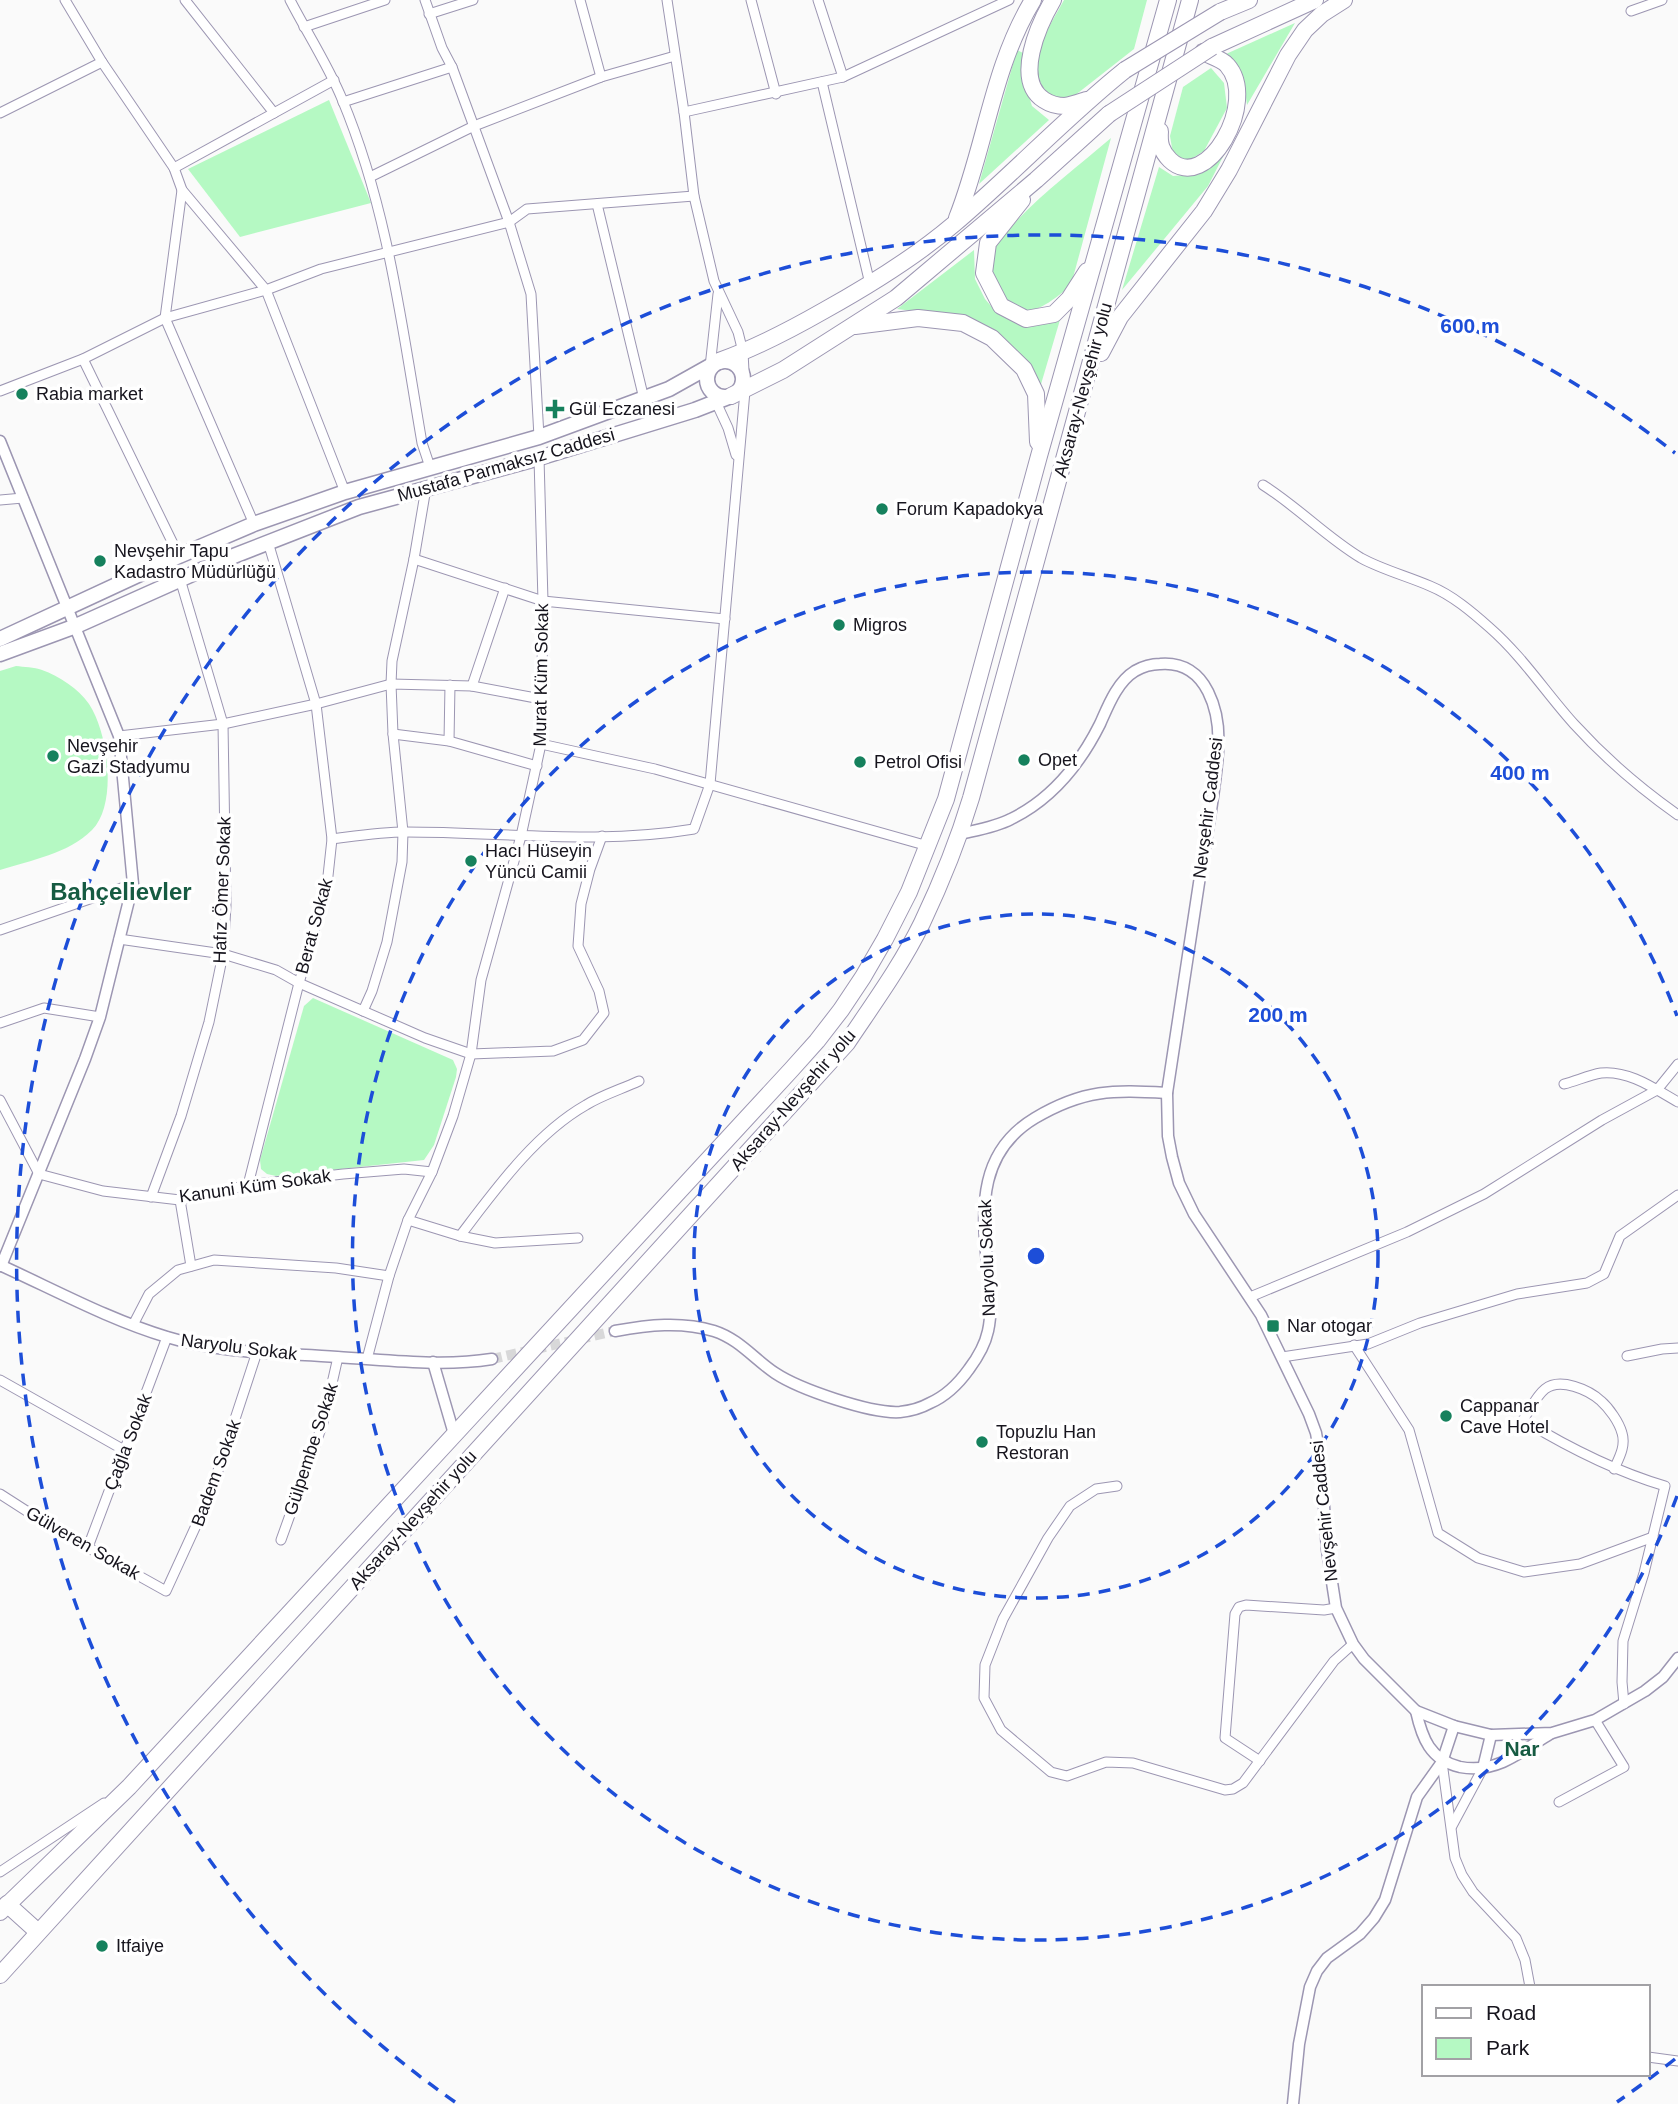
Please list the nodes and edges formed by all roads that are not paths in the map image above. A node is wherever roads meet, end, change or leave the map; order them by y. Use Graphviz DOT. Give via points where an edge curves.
graph roads {
  1 [pos="65,0"];
  2 [pos="185,0"];
  3 [pos="290,0"];
  4 [pos="385,0"];
  5 [pos="425,0"];
  6 [pos="473,0"];
  7 [pos="580,0"];
  8 [pos="667,0"];
  9 [pos="751,0"];
  10 [pos="818,0"];
  11 [pos="1009,0"];
  12 [pos="1032,0"];
  13 [pos="1053,0"];
  14 [pos="1165,0"];
  15 [pos="1249,0"];
  16 [pos="1315,0"];
  17 [pos="1344,0"];
  18 [pos="1662,0"];
  19 [pos="1190,2"];
  20 [pos="1631,11"];
  21 [pos="429,14"];
  22 [pos="304,27"];
  23 [pos="1208,50"];
  24 [pos="675,56"];
  25 [pos="102,62"];
  26 [pos="452,67"];
  27 [pos="601,77"];
  28 [pos="843,78"];
  29 [pos="334,80"];
  30 [pos="822,82"];
  31 [pos="776,94"];
  32 [pos="1088,99"];
  33 [pos="343,102"];
  34 [pos="1162,109"];
  35 [pos="684,112"];
  36 [pos="0,113"];
  37 [pos="274,113"];
  38 [pos="474,127"];
  39 [pos="174,168"];
  40 [pos="370,177"];
  41 [pos="1036,180"];
  42 [pos="182,190"];
  43 [pos="694,196"];
  44 [pos="597,204"];
  45 [pos="509,222"];
  46 [pos="955,223"];
  47 [pos="390,252"];
  48 [pos="1096,257"];
  49 [pos="870,284"];
  50 [pos="266,290"];
  51 [pos="718,292"];
  52 [pos="166,318"];
  53 [pos="853,326"];
  54 [pos="743,352"];
  55 [pos="83,359"];
  56 [pos="712,367"];
  57 [pos="0,391"];
  58 [pos="729,391"];
  59 [pos="1081,397"];
  60 [pos="644,399"];
  61 [pos="539,437"];
  62 [pos="0,441"];
  63 [pos="1039,456"];
  64 [pos="539,458"];
  65 [pos="738,460"];
  66 [pos="430,467"];
  67 [pos="1263,485"];
  68 [pos="426,488"];
  69 [pos="345,492"];
  70 [pos="23,498"];
  71 [pos="0,500"];
  72 [pos="254,524"];
  73 [pos="268,542"];
  74 [pos="179,556"];
  75 [pos="414,559"];
  76 [pos="180,579"];
  77 [pos="505,588"];
  78 [pos="543,601"];
  79 [pos="69,608"];
  80 [pos="725,619"];
  81 [pos="76,626"];
  82 [pos="0,639"];
  83 [pos="0,654"];
  84 [pos="391,684"];
  85 [pos="450,685"];
  86 [pos="472,686"];
  87 [pos="541,699"];
  88 [pos="316,704"];
  89 [pos="223,724"];
  90 [pos="393,734"];
  91 [pos="119,736"];
  92 [pos="449,741"];
  93 [pos="541,744"];
  94 [pos="537,766"];
  95 [pos="710,785"];
  96 [pos="1678,815"];
  97 [pos="403,832"];
  98 [pos="960,834"];
  99 [pos="522,836"];
  100 [pos="602,836"];
  101 [pos="332,839"];
  102 [pos="928,846"];
  103 [pos="133,884"];
  104 [pos="0,930"];
  105 [pos="119,939"];
  106 [pos="223,954"];
  107 [pos="299,983"];
  108 [pos="363,1011"];
  109 [pos="100,1017"];
  110 [pos="0,1023"];
  111 [pos="471,1054"];
  112 [pos="1678,1064"];
  113 [pos="639,1081"];
  114 [pos="1564,1084"];
  115 [pos="1657,1090"];
  116 [pos="1167,1093"];
  117 [pos="0,1100"];
  118 [pos="1678,1102"];
  119 [pos="432,1172"];
  120 [pos="39,1174"];
  121 [pos="248,1185"];
  122 [pos="1678,1195"];
  123 [pos="151,1197"];
  124 [pos="180,1200"];
  125 [pos="408,1220"];
  126 [pos="460,1236"];
  127 [pos="578,1238"];
  128 [pos="4,1245"];
  129 [pos="0,1266"];
  130 [pos="191,1266"];
  131 [pos="389,1276"];
  132 [pos="1250,1297"];
  133 [pos="133,1325"];
  134 [pos="615,1331"];
  135 [pos="167,1337"];
  136 [pos="1354,1345"];
  137 [pos="1678,1348"];
  138 [pos="257,1352"];
  139 [pos="1627,1356"];
  140 [pos="338,1357"];
  141 [pos="1282,1357"];
  142 [pos="367,1359"];
  143 [pos="492,1359"];
  144 [pos="433,1362"];
  145 [pos="0,1380"];
  146 [pos="454,1434"];
  147 [pos="124,1450"];
  148 [pos="1614,1469"];
  149 [pos="1117,1486"];
  150 [pos="0,1494"];
  151 [pos="1653,1537"];
  152 [pos="281,1540"];
  153 [pos="88,1547"];
  154 [pos="166,1591"];
  155 [pos="1336,1608"];
  156 [pos="1353,1644"];
  157 [pos="1678,1658"];
  158 [pos="1624,1704"];
  159 [pos="1416,1711"];
  160 [pos="1595,1720"];
  161 [pos="1454,1726"];
  162 [pos="1552,1733"];
  163 [pos="1491,1735"];
  164 [pos="1260,1761"];
  165 [pos="1443,1762"];
  166 [pos="1483,1768"];
  167 [pos="129,1787"];
  168 [pos="1559,1802"];
  169 [pos="1452,1826"];
  170 [pos="0,1872"];
  171 [pos="2,1905"];
  172 [pos="38,1932"];
  173 [pos="3,1966"];
  174 [pos="1530,1985"];
  175 [pos="1650,2057"];
  176 [pos="1678,2061"];
  177 [pos="1293,2104"];
  1 -- 25 [label="street"];
  2 -- 37 [label="street"];
  3 -- 22 [label="street"];
  4 -- 22 [label="street"];
  5 -- 21 [label="street"];
  6 -- 21 [label="street"];
  7 -- 27 [label="street"];
  8 -- 24 [label="street"];
  9 -- 31 [label="street"];
  10 -- 28 [label="street"];
  11 -- 28 [label="street"];
  12 -- 46 [label="highway" via="1000,71 977,162"];
  13 -- 32 [label="highway" via="1036,34 1030,77 1033,88 1050,104 1064,106"];
  14 -- 48 [label="highway, Aksaray-Nevşehir yolu" via="1163,21"];
  15 -- 32 [label="highway, bridge" via="1220,12 1125,70"];
  16 -- 23 [label="highway, Mustafa Parmaksız Caddesi"];
  17 -- 59 [label="highway" via="1322,14 1294,46 1229,170 1204,211 1121,317"];
  18 -- 20 [label="street"];
  19 -- 34 [label="highway, Aksaray-Nevşehir yolu"];
  21 -- 26 [label="street"];
  22 -- 29 [label="street"];
  23 -- 34 [label="highway" via="1227,64 1238,97 1227,135 1211,156 1189,168 1175,165 1163,153"];
  23 -- 41 [label="highway, Mustafa Parmaksız Caddesi, bridge" via="1109,114"];
  24 -- 27 [label="street"];
  24 -- 35 [label="street"];
  25 -- 36 [label="street"];
  25 -- 39 [label="street"];
  26 -- 33 [label="street"];
  26 -- 38 [label="street"];
  27 -- 38 [label="street"];
  28 -- 30 [label="street"];
  29 -- 33 [label="street"];
  29 -- 37 [label="street"];
  30 -- 31 [label="street"];
  30 -- 49 [label="street"];
  31 -- 35 [label="street"];
  32 -- 46 [label="highway"];
  33 -- 40 [label="street"];
  34 -- 59 [label="highway, Aksaray-Nevşehir yolu"];
  35 -- 43 [label="street"];
  37 -- 39 [label="street"];
  38 -- 40 [label="street"];
  38 -- 45 [label="street"];
  39 -- 42 [label="street"];
  40 -- 47 [label="street"];
  41 -- 48 [label="highway" via="988,243 984,273 1001,306 1026,319 1054,314"];
  41 -- 53 [label="highway, Mustafa Parmaksız Caddesi" via="896,298"];
  42 -- 50 [label="street"];
  42 -- 52 [label="street"];
  43 -- 44 [label="street"];
  43 -- 51 [label="street"];
  44 -- 45 [label="street" via="527,209"];
  44 -- 60 [label="street"];
  45 -- 47 [label="street"];
  45 -- 61 [label="street" via="531,294"];
  46 -- 49 [label="highway"];
  47 -- 50 [label="street" via="321,269"];
  47 -- 66 [label="street"];
  48 -- 63 [label="highway, Aksaray-Nevşehir yolu"];
  49 -- 54 [label="highway"];
  50 -- 52 [label="street"];
  50 -- 69 [label="street"];
  51 -- 54 [label="street"];
  51 -- 56 [label="street"];
  52 -- 55 [label="street"];
  52 -- 72 [label="street"];
  53 -- 58 [label="highway, Mustafa Parmaksız Caddesi" via="783,370"];
  53 -- 63 [label="highway" via="918,318 963,323 992,338 1024,369 1036,394"];
  54 -- 56 [label="highway"];
  54 -- 58 [label="street"];
  55 -- 57 [label="street"];
  55 -- 74 [label="street"];
  56 -- 58 [label="main road" via="707,381"];
  56 -- 58 [label="main road" via="726,360 739,366"];
  56 -- 60 [label="main road, Mustafa Parmaksız Caddesi"];
  58 -- 64 [label="main road, Mustafa Parmaksız Caddesi"];
  58 -- 65 [label="street"];
  58 -- 65 [label="street" via="728,428"];
  59 -- 98 [label="highway, Aksaray-Nevşehir yolu"];
  60 -- 61 [label="main road, Mustafa Parmaksız Caddesi"];
  61 -- 66 [label="main road, Mustafa Parmaksız Caddesi"];
  62 -- 70 [label="street"];
  63 -- 102 [label="highway, Aksaray-Nevşehir yolu" via="959,756"];
  64 -- 68 [label="main road, Mustafa Parmaksız Caddesi"];
  64 -- 78 [label="street, Murat Küm Sokak"];
  65 -- 80 [label="street"];
  66 -- 69 [label="main road, Mustafa Parmaksız Caddesi"];
  67 -- 96 [label="street" via="1363,559 1447,594 1464,607 1512,649 1609,759"];
  68 -- 73 [label="main road, Mustafa Parmaksız Caddesi" via="359,507"];
  68 -- 75 [label="street"];
  69 -- 72 [label="main road, Mustafa Parmaksız Caddesi"];
  70 -- 71 [label="street"];
  70 -- 79 [label="street"];
  72 -- 74 [label="main road, Mustafa Parmaksız Caddesi"];
  73 -- 76 [label="main road, Mustafa Parmaksız Caddesi"];
  73 -- 88 [label="street, Berat Sokak"];
  74 -- 79 [label="main road, Mustafa Parmaksız Caddesi"];
  75 -- 77 [label="street"];
  75 -- 84 [label="street"];
  76 -- 81 [label="main road, Mustafa Parmaksız Caddesi"];
  76 -- 89 [label="street, Hafız Ömer Sokak"];
  77 -- 78 [label="street"];
  77 -- 86 [label="street"];
  78 -- 80 [label="street"];
  78 -- 87 [label="street, Murat Küm Sokak"];
  79 -- 81 [label="street"];
  79 -- 82 [label="main road, Mustafa Parmaksız Caddesi"];
  80 -- 95 [label="street"];
  81 -- 83 [label="main road, Mustafa Parmaksız Caddesi"];
  81 -- 91 [label="street"];
  84 -- 85 [label="street"];
  84 -- 88 [label="street"];
  84 -- 90 [label="street"];
  85 -- 86 [label="street"];
  85 -- 92 [label="street"];
  86 -- 87 [label="street"];
  87 -- 93 [label="street, Murat Küm Sokak"];
  88 -- 89 [label="street"];
  88 -- 101 [label="street, Berat Sokak"];
  89 -- 91 [label="street"];
  89 -- 106 [label="street, Hafız Ömer Sokak"];
  90 -- 92 [label="street"];
  90 -- 97 [label="street"];
  91 -- 103 [label="street"];
  92 -- 94 [label="street"];
  93 -- 94 [label="street, Murat Küm Sokak"];
  93 -- 95 [label="street"];
  94 -- 99 [label="street, Murat Küm Sokak"];
  95 -- 100 [label="street" via="694,829"];
  95 -- 102 [label="street"];
  97 -- 99 [label="street"];
  97 -- 101 [label="street"];
  97 -- 108 [label="street" via="387,942"];
  98 -- 116 [label="street, Nevşehir Caddesi" via="1010,820 1057,786 1084,752 1116,691 1136,670 1170,663 1183,666 1206,685 1217,720 1218,762"];
  98 -- 172 [label="highway, Aksaray-Nevşehir yolu" via="921,925 847,1043"];
  99 -- 100 [label="street"];
  99 -- 111 [label="street, Murat Küm Sokak" via="481,980"];
  100 -- 111 [label="street" via="581,904 578,946 604,1013 583,1040 553,1051"];
  101 -- 107 [label="street, Berat Sokak" via="327,885"];
  102 -- 146 [label="highway, Aksaray-Nevşehir yolu" via="885,939 817,1041"];
  103 -- 104 [label="street"];
  103 -- 105 [label="street"];
  105 -- 106 [label="street"];
  105 -- 109 [label="street"];
  106 -- 107 [label="street" via="276,970"];
  106 -- 123 [label="street, Hafız Ömer Sokak" via="209,1023"];
  107 -- 108 [label="street"];
  107 -- 121 [label="street, Berat Sokak"];
  108 -- 111 [label="street"];
  109 -- 110 [label="street" via="44,1008"];
  109 -- 120 [label="street"];
  111 -- 119 [label="street, Murat Küm Sokak"];
  112 -- 115 [label="street"];
  113 -- 126 [label="street" via="586,1105 553,1128 501,1182"];
  114 -- 115 [label="street" via="1595,1074 1618,1073"];
  115 -- 118 [label="street"];
  115 -- 132 [label="street" via="1452,1210"];
  116 -- 132 [label="street, Nevşehir Caddesi" via="1168,1136 1180,1183 1194,1214"];
  116 -- 134 [label="street, Naryolu Sokak" via="1113,1090 1073,1098 1031,1120 999,1151 985,1196 989,1330 963,1377 933,1402 884,1412 816,1392 789,1382 732,1339 700,1328 662,1324"];
  117 -- 120 [label="street"];
  119 -- 121 [label="street, Kanuni Küm Sokak" via="404,1169"];
  119 -- 125 [label="street, Murat Küm Sokak"];
  120 -- 123 [label="street, Kanuni Küm Sokak" via="103,1191"];
  120 -- 128 [label="street"];
  121 -- 124 [label="street, Kanuni Küm Sokak"];
  122 -- 136 [label="street" via="1620,1236 1604,1273 1587,1283 1517,1294"];
  123 -- 124 [label="street, Kanuni Küm Sokak"];
  124 -- 130 [label="street"];
  125 -- 126 [label="street"];
  125 -- 131 [label="street, Murat Küm Sokak"];
  126 -- 127 [label="street" via="495,1243"];
  128 -- 129 [label="street"];
  129 -- 133 [label="street, Naryolu Sokak"];
  130 -- 131 [label="street" via="214,1260"];
  130 -- 133 [label="street" via="178,1270 149,1294"];
  131 -- 142 [label="street, Murat Küm Sokak"];
  132 -- 141 [label="street, Nevşehir Caddesi"];
  133 -- 135 [label="street, Naryolu Sokak"];
  135 -- 138 [label="street, Naryolu Sokak"];
  135 -- 147 [label="street, Çağla Sokak"];
  136 -- 141 [label="street"];
  136 -- 151 [label="street" via="1409,1430 1438,1533 1478,1558 1524,1572 1580,1564"];
  137 -- 139 [label="street"];
  138 -- 140 [label="street, Naryolu Sokak"];
  138 -- 154 [label="street, Badem Sokak" via="210,1495"];
  140 -- 142 [label="street, Naryolu Sokak"];
  140 -- 152 [label="street, Gülpembe Sokak" via="323,1423"];
  141 -- 155 [label="street, Nevşehir Caddesi" via="1316,1433"];
  142 -- 144 [label="street, Naryolu Sokak"];
  143 -- 144 [label="street, Naryolu Sokak"];
  144 -- 146 [label="street"];
  145 -- 147 [label="street"];
  146 -- 167 [label="highway, Aksaray-Nevşehir yolu"];
  147 -- 153 [label="street, Çağla Sokak"];
  148 -- 148 [label="street" via="1523,1420 1547,1387 1566,1384 1601,1401 1622,1434"];
  148 -- 151 [label="street" via="1665,1486"];
  149 -- 164 [label="street" via="1096,1489 1070,1506 1048,1538 1003,1619 985,1665 984,1698 1001,1730 1051,1772 1067,1776 1106,1762 1133,1763 1225,1790 1243,1783"];
  150 -- 153 [label="street, Gülveren Sokak"];
  151 -- 158 [label="street" via="1623,1641"];
  153 -- 154 [label="street, Gülveren Sokak"];
  155 -- 156 [label="street, Nevşehir Caddesi"];
  155 -- 164 [label="street" via="1246,1605 1234,1614 1225,1738"];
  156 -- 159 [label="street, Nevşehir Caddesi"];
  156 -- 164 [label="street" via="1334,1661"];
  157 -- 158 [label="street" via="1663,1677"];
  158 -- 160 [label="street"];
  159 -- 161 [label="street, Nevşehir Caddesi"];
  159 -- 165 [label="street, Nevşehir Caddesi" via="1424,1738"];
  160 -- 162 [label="street"];
  160 -- 168 [label="street" via="1624,1767"];
  161 -- 163 [label="street, Nevşehir Caddesi"];
  161 -- 165 [label="street"];
  162 -- 163 [label="street, Nevşehir Caddesi"];
  162 -- 166 [label="street" via="1504,1762"];
  163 -- 166 [label="street"];
  165 -- 166 [label="street"];
  165 -- 169 [label="street"];
  165 -- 177 [label="street" via="1417,1797 1385,1900 1360,1934 1317,1971 1299,2044"];
  166 -- 169 [label="street"];
  167 -- 170 [label="street"];
  167 -- 171 [label="highway, Aksaray-Nevşehir yolu"];
  169 -- 174 [label="street" via="1452,1844 1462,1875 1517,1938"];
  171 -- 172 [label="highway"];
  172 -- 173 [label="highway, Aksaray-Nevşehir yolu"];
  175 -- 176 [label="street"];
}
